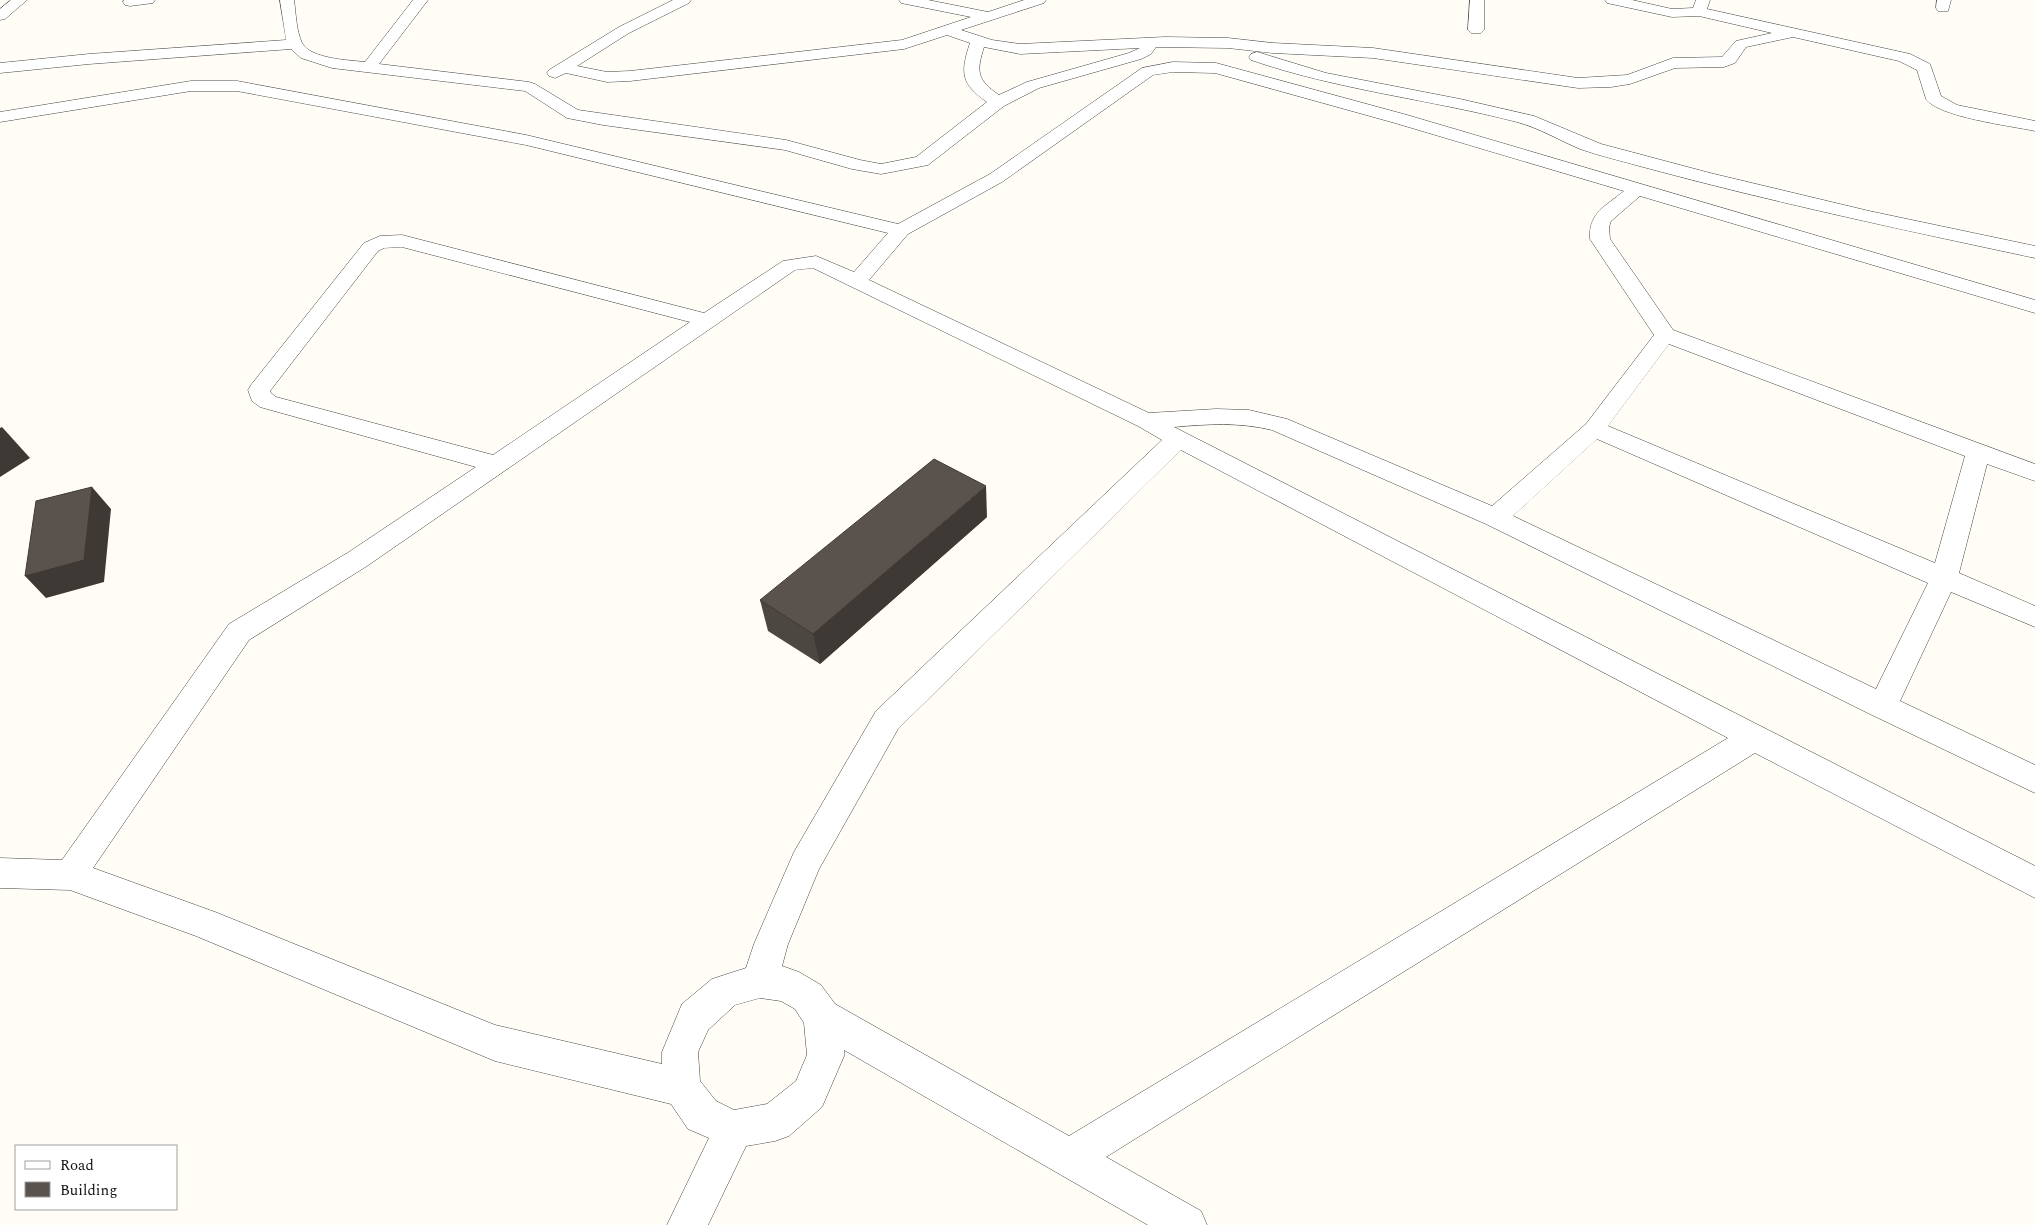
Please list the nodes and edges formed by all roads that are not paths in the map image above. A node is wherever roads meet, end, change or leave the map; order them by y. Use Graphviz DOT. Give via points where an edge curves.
graph roads {
  1 [pos="20,0"];
  2 [pos="148,0"];
  3 [pos="287,0"];
  4 [pos="422,0"];
  5 [pos="684,0"];
  6 [pos="906,0"];
  7 [pos="1039,0"];
  8 [pos="1477,0"];
  9 [pos="1612,0"];
  10 [pos="130,2"];
  11 [pos="1701,6"];
  12 [pos="0,16"];
  13 [pos="990,16"];
  14 [pos="947,30"];
  15 [pos="1476,30"];
  16 [pos="1791,33"];
  17 [pos="978,42"];
  18 [pos="1152,42"];
  19 [pos="294,44"];
  20 [pos="1238,44"];
  21 [pos="369,67"];
  22 [pos="0,68"];
  23 [pos="564,68"];
  24 [pos="529,87"];
  25 [pos="998,102"];
  26 [pos="0,117"];
  27 [pos="2035,126"];
  28 [pos="1637,190"];
  29 [pos="901,230"];
  30 [pos="2035,252"];
  31 [pos="856,282"];
  32 [pos="2035,308"];
  33 [pos="707,320"];
  34 [pos="1665,335"];
  35 [pos="1146,421"];
  36 [pos="1594,429"];
  37 [pos="1178,439"];
  38 [pos="1978,452"];
  39 [pos="496,464"];
  40 [pos="2035,473"];
  41 [pos="1495,518"];
  42 [pos="1944,578"];
  43 [pos="2035,617"];
  44 [pos="1882,707"];
  45 [pos="1754,738"];
  46 [pos="2035,780"];
  47 [pos="0,873"];
  48 [pos="70,875"];
  49 [pos="2035,883"];
  50 [pos="760,981"];
  51 [pos="822,1017"];
  52 [pos="682,1088"];
  53 [pos="734,1128"];
  54 [pos="1069,1158"];
  55 [pos="687,1225"];
  56 [pos="1187,1225"];
  1 -- 12 [label="street"];
  2 -- 10 [label="street"];
  3 -- 19 [label="street"];
  4 -- 21 [label="street"];
  5 -- 23 [label="street" via="624,30"];
  6 -- 13 [label="street"];
  7 -- 13 [label="street"];
  8 -- 15 [label="street"];
  9 -- 11 [label="street" via="1672,13"];
  11 -- 16 [label="street"];
  13 -- 14 [label="street"];
  14 -- 17 [label="street"];
  14 -- 23 [label="street" via="904,44 630,76 607,77"];
  16 -- 20 [label="street" via="1741,44 1724,62 1673,64 1630,79 1578,83 1373,52"];
  16 -- 27 [label="street" via="1904,57 1924,67 1934,99 1940,104"];
  17 -- 18 [label="street" via="1000,48"];
  17 -- 25 [label="street" via="971,78 976,86"];
  18 -- 20 [label="street"];
  18 -- 25 [label="street" via="1140,54 1033,85"];
  19 -- 21 [label="street" via="311,58"];
  19 -- 22 [label="street"];
  20 -- 30 [label="street" via="1258,57 1282,65 1530,120 1592,147 1712,181"];
  21 -- 24 [label="street"];
  23 -- 24 [label="street"];
  24 -- 25 [label="street" via="573,114 786,145 881,169 922,161"];
  26 -- 29 [label="street" via="191,86 237,86 526,140"];
  28 -- 29 [label="street" via="1401,119 1216,68 1173,66 1148,71 996,178"];
  28 -- 32 [label="street"];
  28 -- 34 [label="street" via="1602,219 1600,239"];
  29 -- 31 [label="street"];
  31 -- 33 [label="street" via="816,262 790,266"];
  31 -- 35 [label="street"];
  33 -- 39 [label="street"];
  33 -- 39 [label="street" via="402,241 380,242 371,247 260,390 260,396 268,402"];
  34 -- 36 [label="street"];
  34 -- 38 [label="street"];
  35 -- 37 [label="street"];
  35 -- 41 [label="street" via="1216,416 1249,417 1279,424"];
  36 -- 41 [label="street"];
  36 -- 42 [label="street"];
  37 -- 45 [label="street"];
  37 -- 50 [label="street" via="887,720 806,862 771,944"];
  38 -- 40 [label="street"];
  38 -- 42 [label="street"];
  39 -- 48 [label="street" via="358,559 239,632"];
  41 -- 44 [label="street"];
  42 -- 43 [label="street"];
  42 -- 44 [label="street"];
  44 -- 46 [label="street"];
  45 -- 49 [label="street"];
  45 -- 54 [label="street"];
  47 -- 48 [label="street"];
  48 -- 52 [label="street" via="204,924 496,1043"];
  50 -- 51 [label="street" via="786,984 808,997"];
  50 -- 52 [label="street" via="725,991 695,1017 680,1052"];
  51 -- 53 [label="street" via="826,1056 809,1094 775,1122"];
  51 -- 54 [label="street"];
  52 -- 53 [label="street" via="702,1115"];
  53 -- 55 [label="street"];
  54 -- 56 [label="street"];
}
